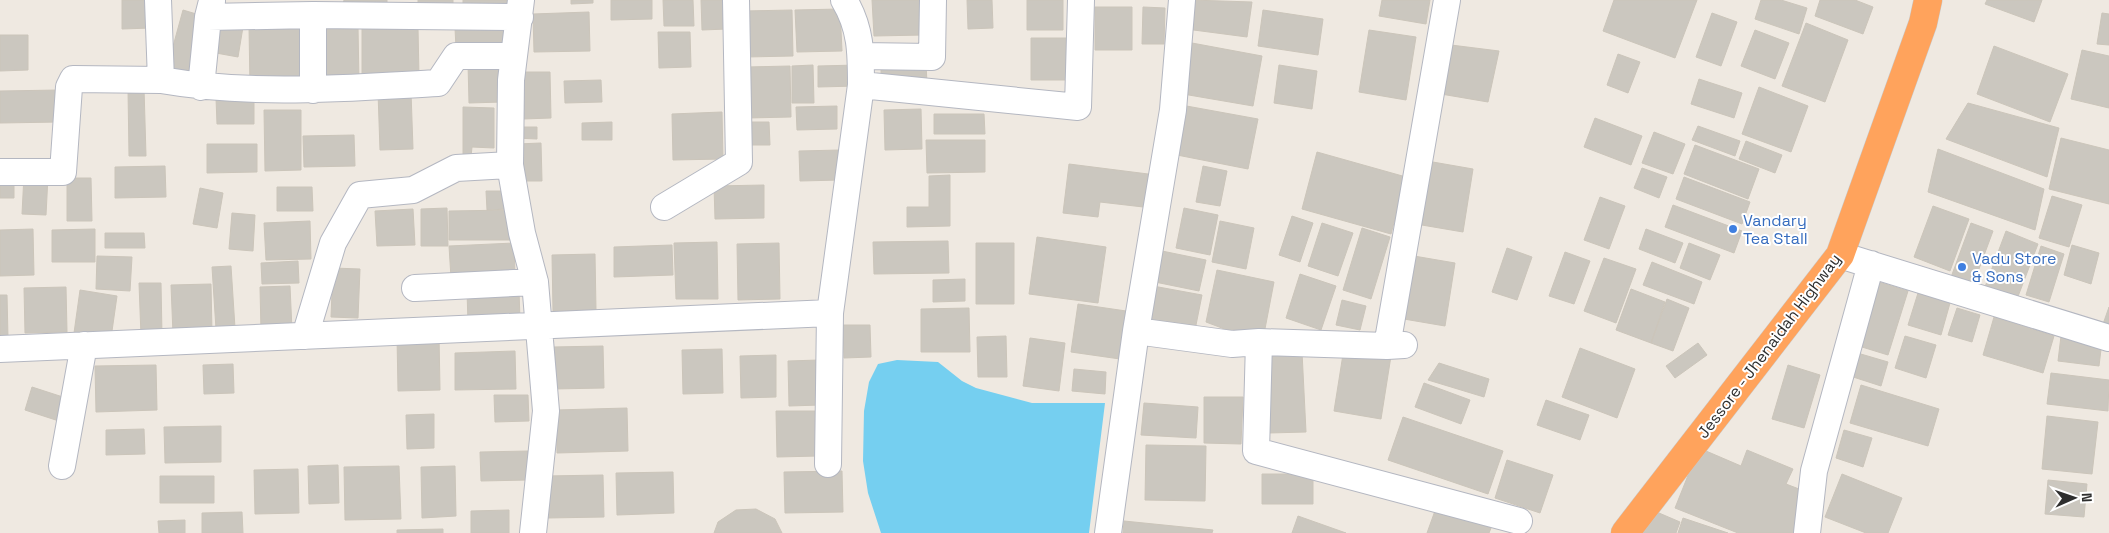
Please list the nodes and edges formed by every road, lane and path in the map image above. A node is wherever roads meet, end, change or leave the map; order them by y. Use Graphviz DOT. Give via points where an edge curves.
graph roads {
  1 [pos="158,0"];
  2 [pos="736,0"];
  3 [pos="844,0"];
  4 [pos="933,0"];
  5 [pos="1081,0"];
  6 [pos="1182,0"];
  7 [pos="1447,0"];
  8 [pos="1928,0"];
  9 [pos="210,9"];
  10 [pos="520,9"];
  11 [pos="313,15"];
  12 [pos="513,56"];
  13 [pos="861,56"];
  14 [pos="161,80"];
  15 [pos="861,85"];
  16 [pos="200,87"];
  17 [pos="314,90"];
  18 [pos="510,165"];
  19 [pos="0,172"];
  20 [pos="664,207"];
  21 [pos="1840,255"];
  22 [pos="1871,264"];
  23 [pos="536,282"];
  24 [pos="416,288"];
  25 [pos="830,313"];
  26 [pos="540,326"];
  27 [pos="1136,332"];
  28 [pos="305,336"];
  29 [pos="2109,338"];
  30 [pos="1259,342"];
  31 [pos="84,346"];
  32 [pos="0,349"];
  33 [pos="828,464"];
  34 [pos="62,466"];
  35 [pos="1519,521"];
  36 [pos="532,533"];
  37 [pos="1108,533"];
  38 [pos="1625,533"];
  39 [pos="1807,533"];
  1 -- 14 [label="street"];
  2 -- 20 [label="street" via="739,162"];
  3 -- 13 [label="street" via="855,18"];
  4 -- 13 [label="street" via="932,57"];
  5 -- 15 [label="street" via="1078,107"];
  6 -- 27 [label="street" via="1173,110"];
  7 -- 30 [label="street" via="1396,346"];
  8 -- 21 [label="highway, Jessore - Jhenaidah Highway" via="1923,23"];
  9 -- 11 [label="street"];
  9 -- 16 [label="street"];
  10 -- 11 [label="street"];
  10 -- 12 [label="street"];
  11 -- 17 [label="street"];
  12 -- 17 [label="street" via="456,56 438,82"];
  12 -- 18 [label="street"];
  13 -- 15 [label="street"];
  14 -- 16 [label="street"];
  14 -- 19 [label="street" via="73,79 63,172"];
  15 -- 25 [label="street"];
  16 -- 17 [label="street"];
  18 -- 23 [label="street" via="522,233"];
  18 -- 28 [label="street" via="456,168 413,190 360,195 333,243"];
  21 -- 22 [label="street"];
  21 -- 38 [label="highway, Jessore - Jhenaidah Highway"];
  22 -- 29 [label="street"];
  22 -- 39 [label="street" via="1814,471"];
  23 -- 24 [label="street"];
  23 -- 26 [label="street"];
  25 -- 26 [label="street"];
  25 -- 33 [label="street"];
  26 -- 28 [label="street"];
  26 -- 36 [label="street" via="546,411"];
  27 -- 30 [label="street" via="1232,344"];
  27 -- 37 [label="street"];
  28 -- 31 [label="street"];
  30 -- 35 [label="street" via="1256,451"];
  31 -- 32 [label="street"];
  31 -- 34 [label="street"];
}
